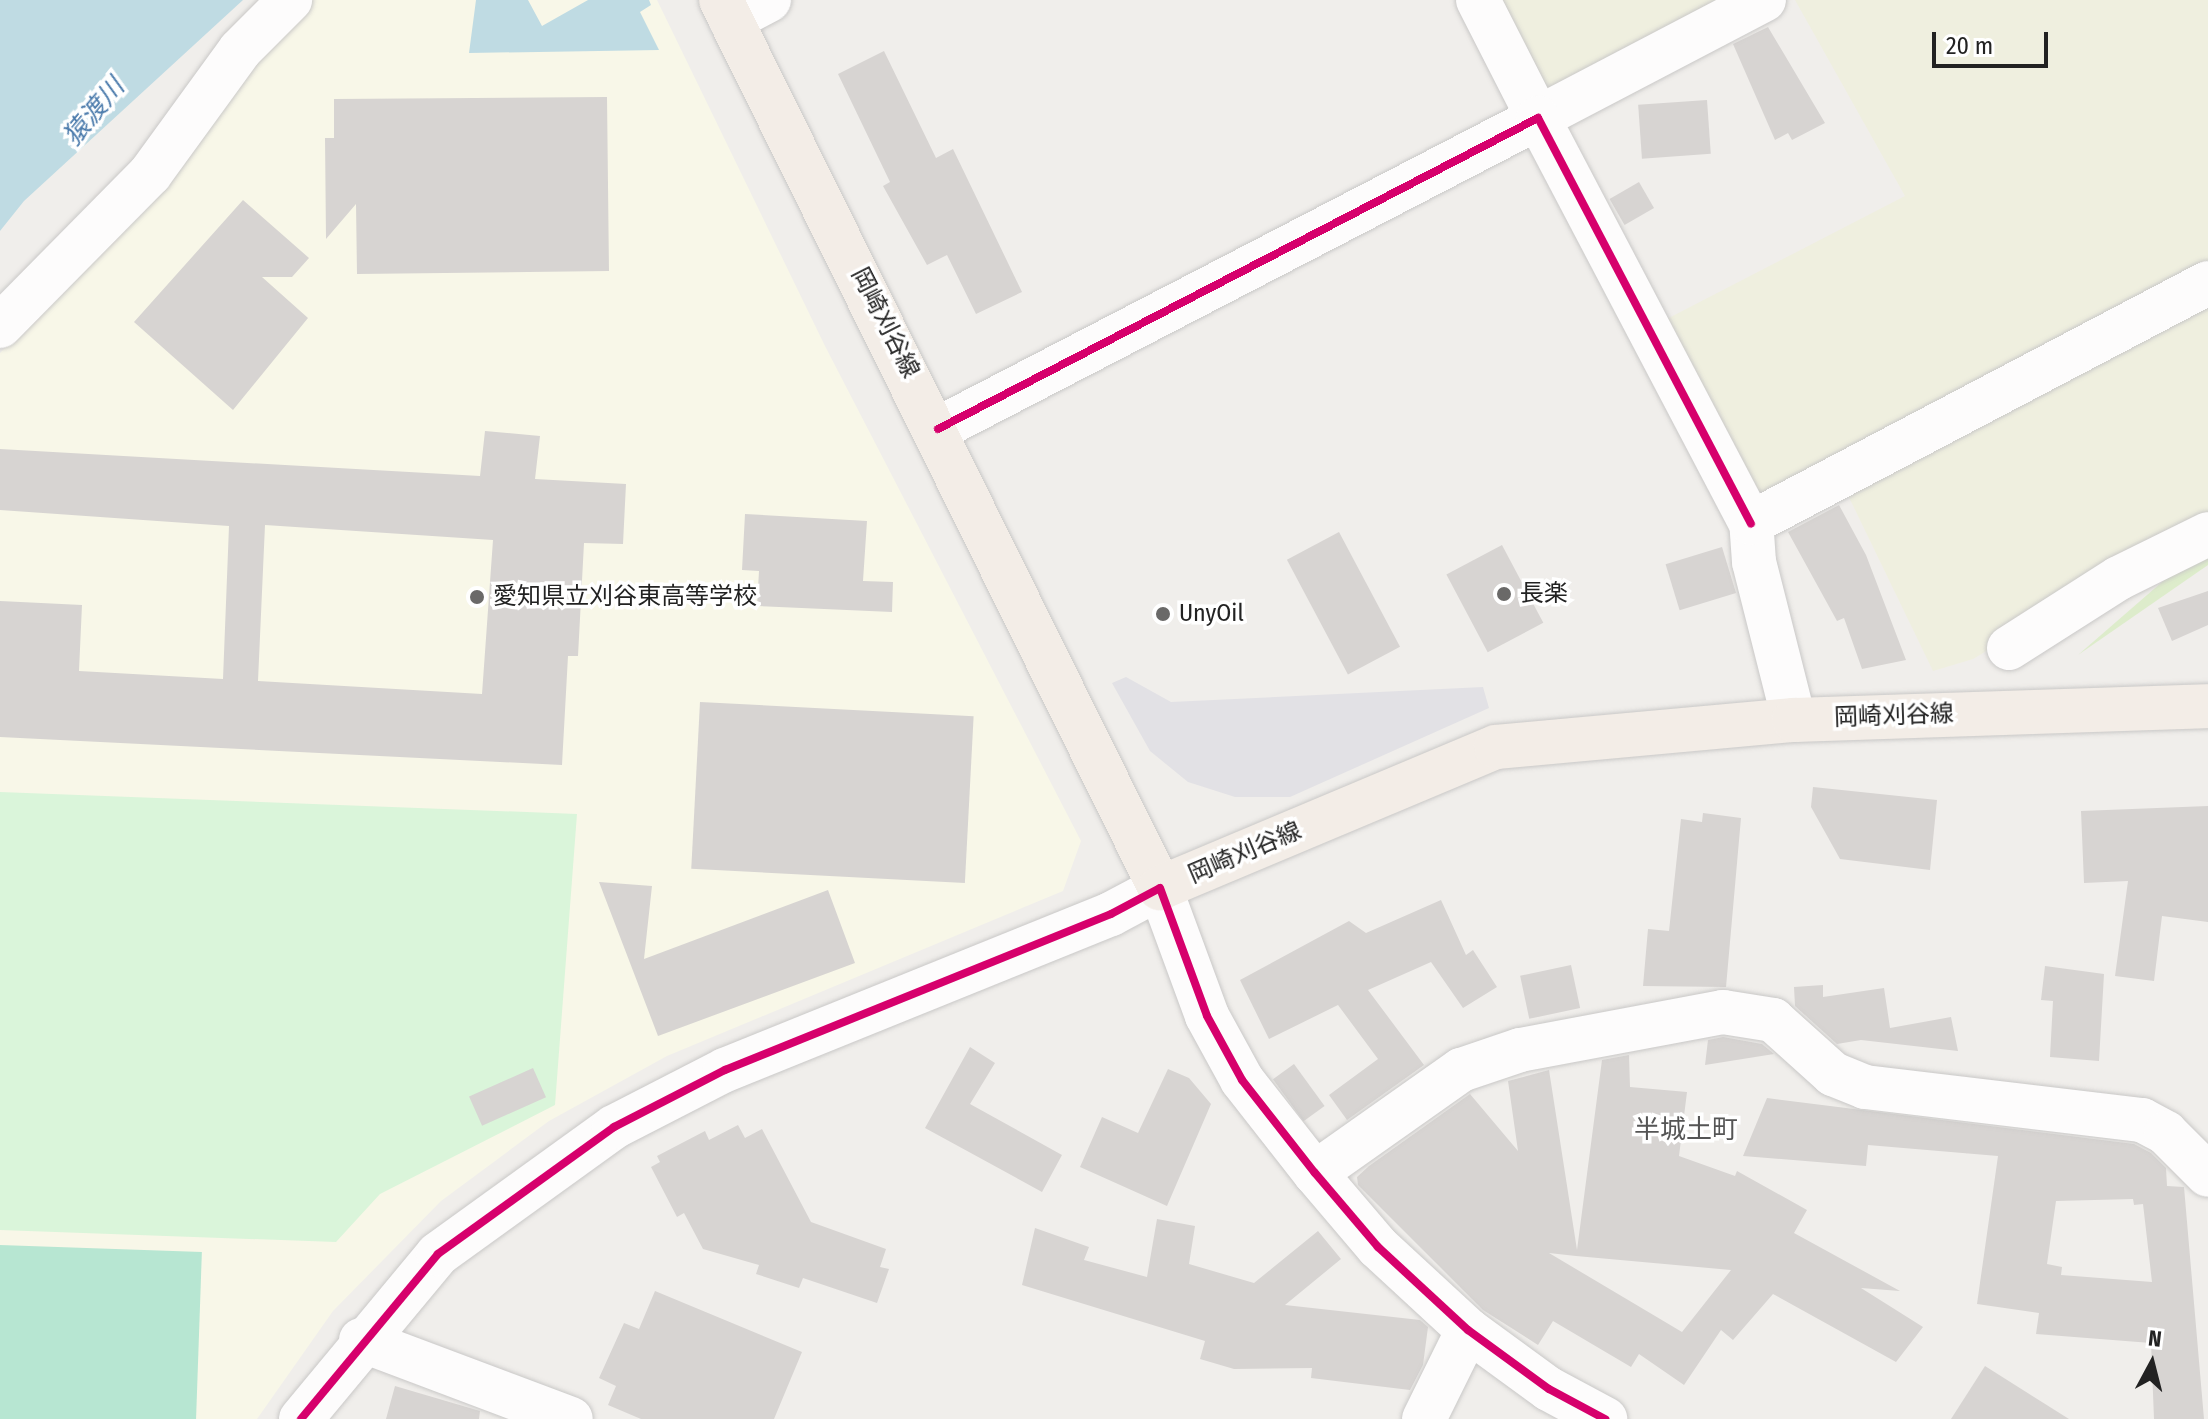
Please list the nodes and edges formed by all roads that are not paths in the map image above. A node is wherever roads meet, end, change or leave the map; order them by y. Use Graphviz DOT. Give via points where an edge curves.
graph roads {
  1 [pos="290,0"];
  2 [pos="769,0"];
  3 [pos="1478,0"];
  4 [pos="1764,0"];
  5 [pos="726,10"];
  6 [pos="1538,118"];
  7 [pos="2208,283"];
  8 [pos="0,326"];
  9 [pos="938,429"];
  10 [pos="1751,523"];
  11 [pos="2208,534"];
  12 [pos="2009,648"];
  13 [pos="2208,706"];
  14 [pos="1794,720"];
  15 [pos="1160,888"];
  16 [pos="1315,1173"];
  17 [pos="2208,1175"];
  18 [pos="1468,1330"];
  19 [pos="361,1340"];
  20 [pos="301,1419"];
  21 [pos="571,1419"];
  22 [pos="1424,1419"];
  23 [pos="1605,1419"];
  1 -- 8 [label="street" via="240,50 150,174"];
  2 -- 5 [label="street"];
  3 -- 6 [label="street"];
  4 -- 6 [label="street"];
  5 -- 9 [label="main road, 岡崎刈谷線"];
  6 -- 9 [label="street"];
  6 -- 10 [label="street"];
  7 -- 10 [label="street"];
  9 -- 15 [label="main road, 岡崎刈谷線"];
  10 -- 14 [label="street" via="1754,562"];
  11 -- 12 [label="street" via="2119,578"];
  13 -- 14 [label="main road, 岡崎刈谷線"];
  14 -- 15 [label="main road, 岡崎刈谷線" via="1496,747"];
  15 -- 16 [label="street" via="1207,1016 1242,1080"];
  15 -- 19 [label="street" via="725,1070 614,1127 438,1254"];
  16 -- 17 [label="street" via="1461,1070 1520,1050 1723,1012 1773,1020 1833,1074 1865,1087 2142,1120 2166,1133"];
  16 -- 18 [label="street" via="1378,1247"];
  18 -- 22 [label="street"];
  18 -- 23 [label="street" via="1549,1389"];
  19 -- 20 [label="street"];
  19 -- 21 [label="street"];
}
